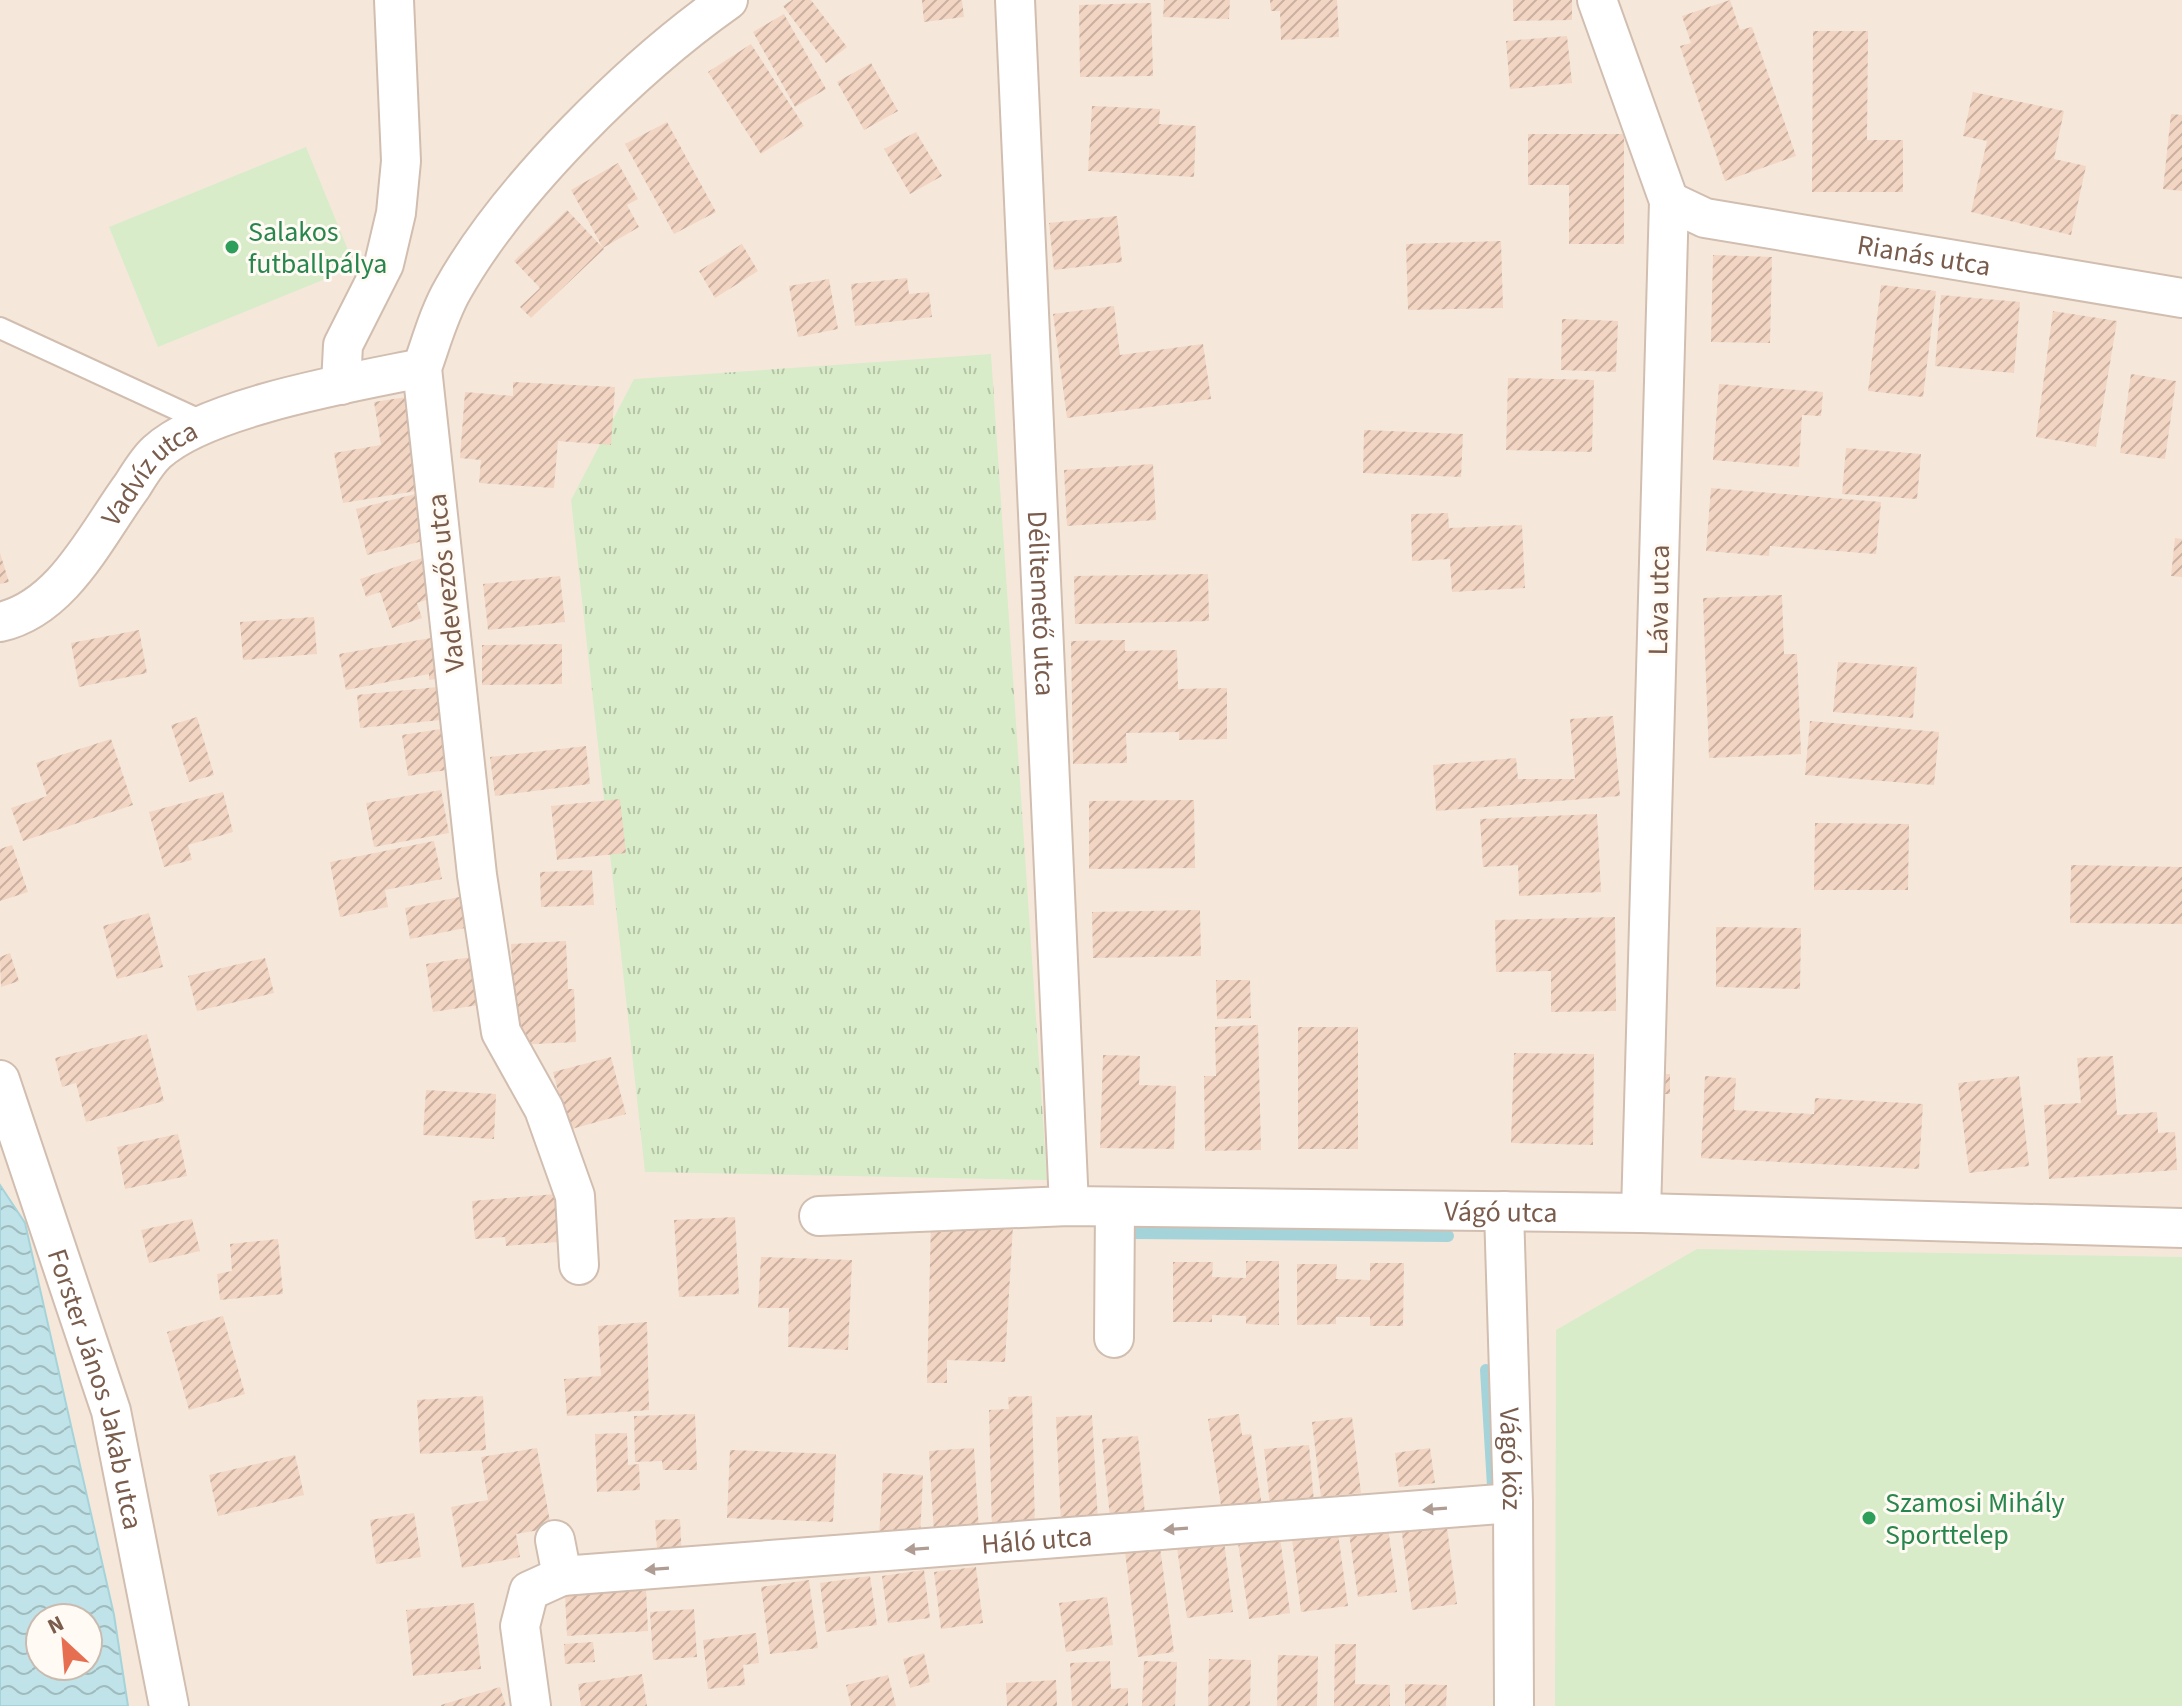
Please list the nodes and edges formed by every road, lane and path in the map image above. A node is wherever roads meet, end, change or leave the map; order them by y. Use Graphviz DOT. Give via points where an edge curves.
graph roads {
  1 [pos="394,0"];
  2 [pos="728,0"];
  3 [pos="1015,0"];
  4 [pos="1597,0"];
  5 [pos="1669,201"];
  6 [pos="2182,298"];
  7 [pos="0,328"];
  8 [pos="422,368"];
  9 [pos="341,385"];
  10 [pos="204,422"];
  11 [pos="0,622"];
  12 [pos="0,1080"];
  13 [pos="1069,1206"];
  14 [pos="1115,1207"];
  15 [pos="1504,1211"];
  16 [pos="1641,1213"];
  17 [pos="819,1216"];
  18 [pos="2182,1228"];
  19 [pos="579,1265"];
  20 [pos="1114,1338"];
  21 [pos="1513,1503"];
  22 [pos="169,1706"];
  23 [pos="531,1706"];
  24 [pos="1514,1706"];
  1 -- 9 [label="street" via="401,161 396,213 384,264 343,345"];
  2 -- 8 [label="street, Vadevezős utca" via="671,43 521,191 452,290"];
  3 -- 13 [label="street, Délitemető utca"];
  4 -- 5 [label="street, Láva utca"];
  5 -- 6 [label="street, Rianás utca" via="1705,218"];
  5 -- 16 [label="street, Láva utca"];
  7 -- 10 [label="lane"];
  8 -- 9 [label="street, Vadvíz utca"];
  8 -- 19 [label="street, Vadevezős utca" via="477,875 501,1032 544,1109 575,1196"];
  9 -- 10 [label="street, Vadvíz utca"];
  10 -- 11 [label="street, Vadvíz utca" via="156,452 56,593 20,617"];
  12 -- 22 [label="street, Forster János Jakab utca" via="111,1411"];
  13 -- 14 [label="street, Vágó utca"];
  13 -- 17 [label="street, Vágó utca"];
  14 -- 15 [label="street, Vágó utca"];
  14 -- 20 [label="street"];
  15 -- 16 [label="street, Vágó utca"];
  15 -- 21 [label="street, Vágó köz"];
  16 -- 18 [label="street, Vágó utca"];
  21 -- 23 [label="street, Háló utca, one-way" via="558,1558 529,1591 520,1626"];
  21 -- 24 [label="street, Vágó köz"];
}
